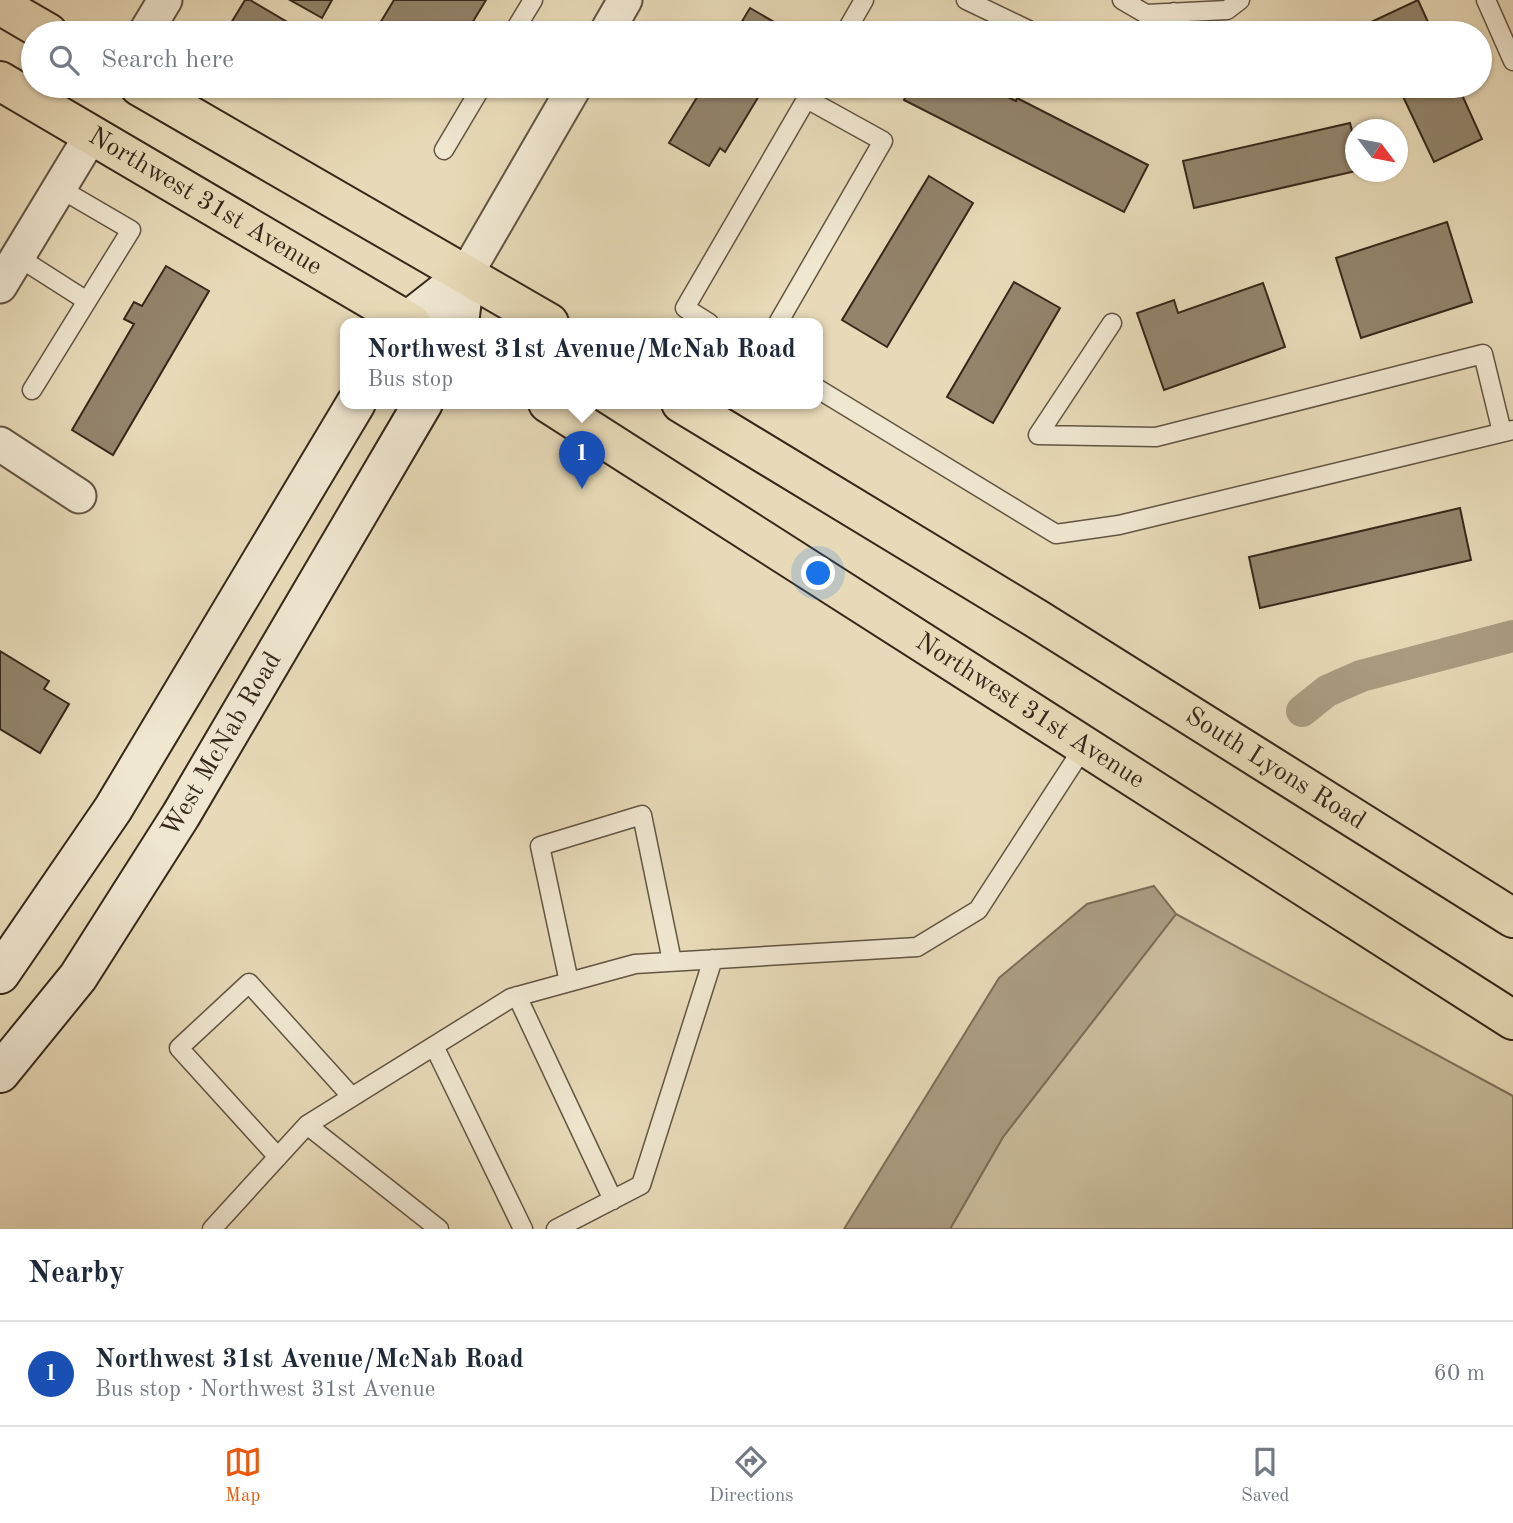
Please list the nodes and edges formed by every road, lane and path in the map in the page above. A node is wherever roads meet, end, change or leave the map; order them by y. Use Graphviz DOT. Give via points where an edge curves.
graph roads {
  1 [pos="165,0"];
  2 [pos="533,0"];
  3 [pos="625,0"];
  4 [pos="864,0"];
  5 [pos="966,0"];
  6 [pos="1122,0"];
  7 [pos="1240,0"];
  8 [pos="1486,0"];
  9 [pos="0,5"];
  10 [pos="1174,12"];
  11 [pos="27,21"];
  12 [pos="152,21"];
  13 [pos="520,21"];
  14 [pos="613,21"];
  15 [pos="852,21"];
  16 [pos="1010,21"];
  17 [pos="1174,21"];
  18 [pos="1513,61"];
  19 [pos="0,81"];
  20 [pos="21,93"];
  21 [pos="30,98"];
  22 [pos="160,98"];
  23 [pos="475,98"];
  24 [pos="568,98"];
  25 [pos="807,98"];
  26 [pos="819,98"];
  27 [pos="92,134"];
  28 [pos="444,150"];
  29 [pos="59,188"];
  30 [pos="465,276"];
  31 [pos="5,277"];
  32 [pos="87,301"];
  33 [pos="400,318"];
  34 [pos="412,318"];
  35 [pos="460,318"];
  36 [pos="540,318"];
  37 [pos="701,318"];
  38 [pos="781,318"];
  39 [pos="1112,323"];
  40 [pos="32,390"];
  41 [pos="823,392"];
  42 [pos="352,409"];
  43 [pos="419,409"];
  44 [pos="557,409"];
  45 [pos="691,409"];
  46 [pos="1508,431"];
  47 [pos="0,444"];
  48 [pos="79,496"];
  49 [pos="1085,745"];
  50 [pos="1513,918"];
  51 [pos="713,959"];
  52 [pos="672,961"];
  53 [pos="0,974"];
  54 [pos="569,982"];
  55 [pos="517,996"];
  56 [pos="1513,1020"];
  57 [pos="434,1046"];
  58 [pos="0,1073"];
  59 [pos="352,1097"];
  60 [pos="307,1125"];
  61 [pos="278,1157"];
  62 [pos="613,1200"];
  63 [pos="212,1229"];
  64 [pos="439,1229"];
  65 [pos="523,1229"];
  66 [pos="556,1229"];
  1 -- 12 [label="street"];
  2 -- 13 [label="lane"];
  3 -- 14 [label="street"];
  4 -- 15 [label="lane"];
  5 -- 16 [label="lane"];
  6 -- 10 [label="lane" via="1146,14"];
  7 -- 10 [label="lane" via="1227,10"];
  8 -- 18 [label="lane"];
  9 -- 11 [label="main road"];
  10 -- 17 [label="lane"];
  19 -- 20 [label="main road, Northwest 31st Avenue"];
  21 -- 27 [label="main road, Northwest 31st Avenue"];
  22 -- 30 [label="main road"];
  23 -- 28 [label="lane"];
  24 -- 30 [label="street"];
  25 -- 37 [label="lane" via="685,308"];
  26 -- 38 [label="lane" via="883,141"];
  27 -- 29 [label="street"];
  27 -- 33 [label="main road, Northwest 31st Avenue"];
  29 -- 31 [label="street"];
  29 -- 32 [label="lane" via="131,230"];
  30 -- 34 [label="main road"];
  30 -- 35 [label="main road"];
  30 -- 36 [label="main road"];
  31 -- 32 [label="lane"];
  32 -- 40 [label="lane"];
  39 -- 46 [label="lane" via="1038,435 1156,437 1483,354"];
  41 -- 46 [label="lane" via="1056,534 1119,525"];
  42 -- 53 [label="main road" via="113,809"];
  43 -- 58 [label="main road, West McNab Road" via="181,815 78,977"];
  44 -- 49 [label="main road, Northwest 31st Avenue"];
  45 -- 50 [label="main road, South Lyons Road" via="1037,619"];
  47 -- 48 [label="street"];
  49 -- 51 [label="lane" via="978,910 917,947"];
  49 -- 56 [label="main road, Northwest 31st Avenue"];
  51 -- 52 [label="lane"];
  51 -- 62 [label="lane" via="641,1185"];
  52 -- 54 [label="lane" via="635,964"];
  52 -- 54 [label="lane" via="642,815 540,846"];
  54 -- 55 [label="lane"];
  55 -- 57 [label="lane"];
  55 -- 62 [label="lane"];
  57 -- 59 [label="lane"];
  57 -- 65 [label="lane"];
  59 -- 60 [label="lane"];
  59 -- 61 [label="lane" via="250,983 179,1048"];
  60 -- 61 [label="lane"];
  60 -- 64 [label="lane"];
  61 -- 63 [label="lane"];
  62 -- 66 [label="lane"];
}
